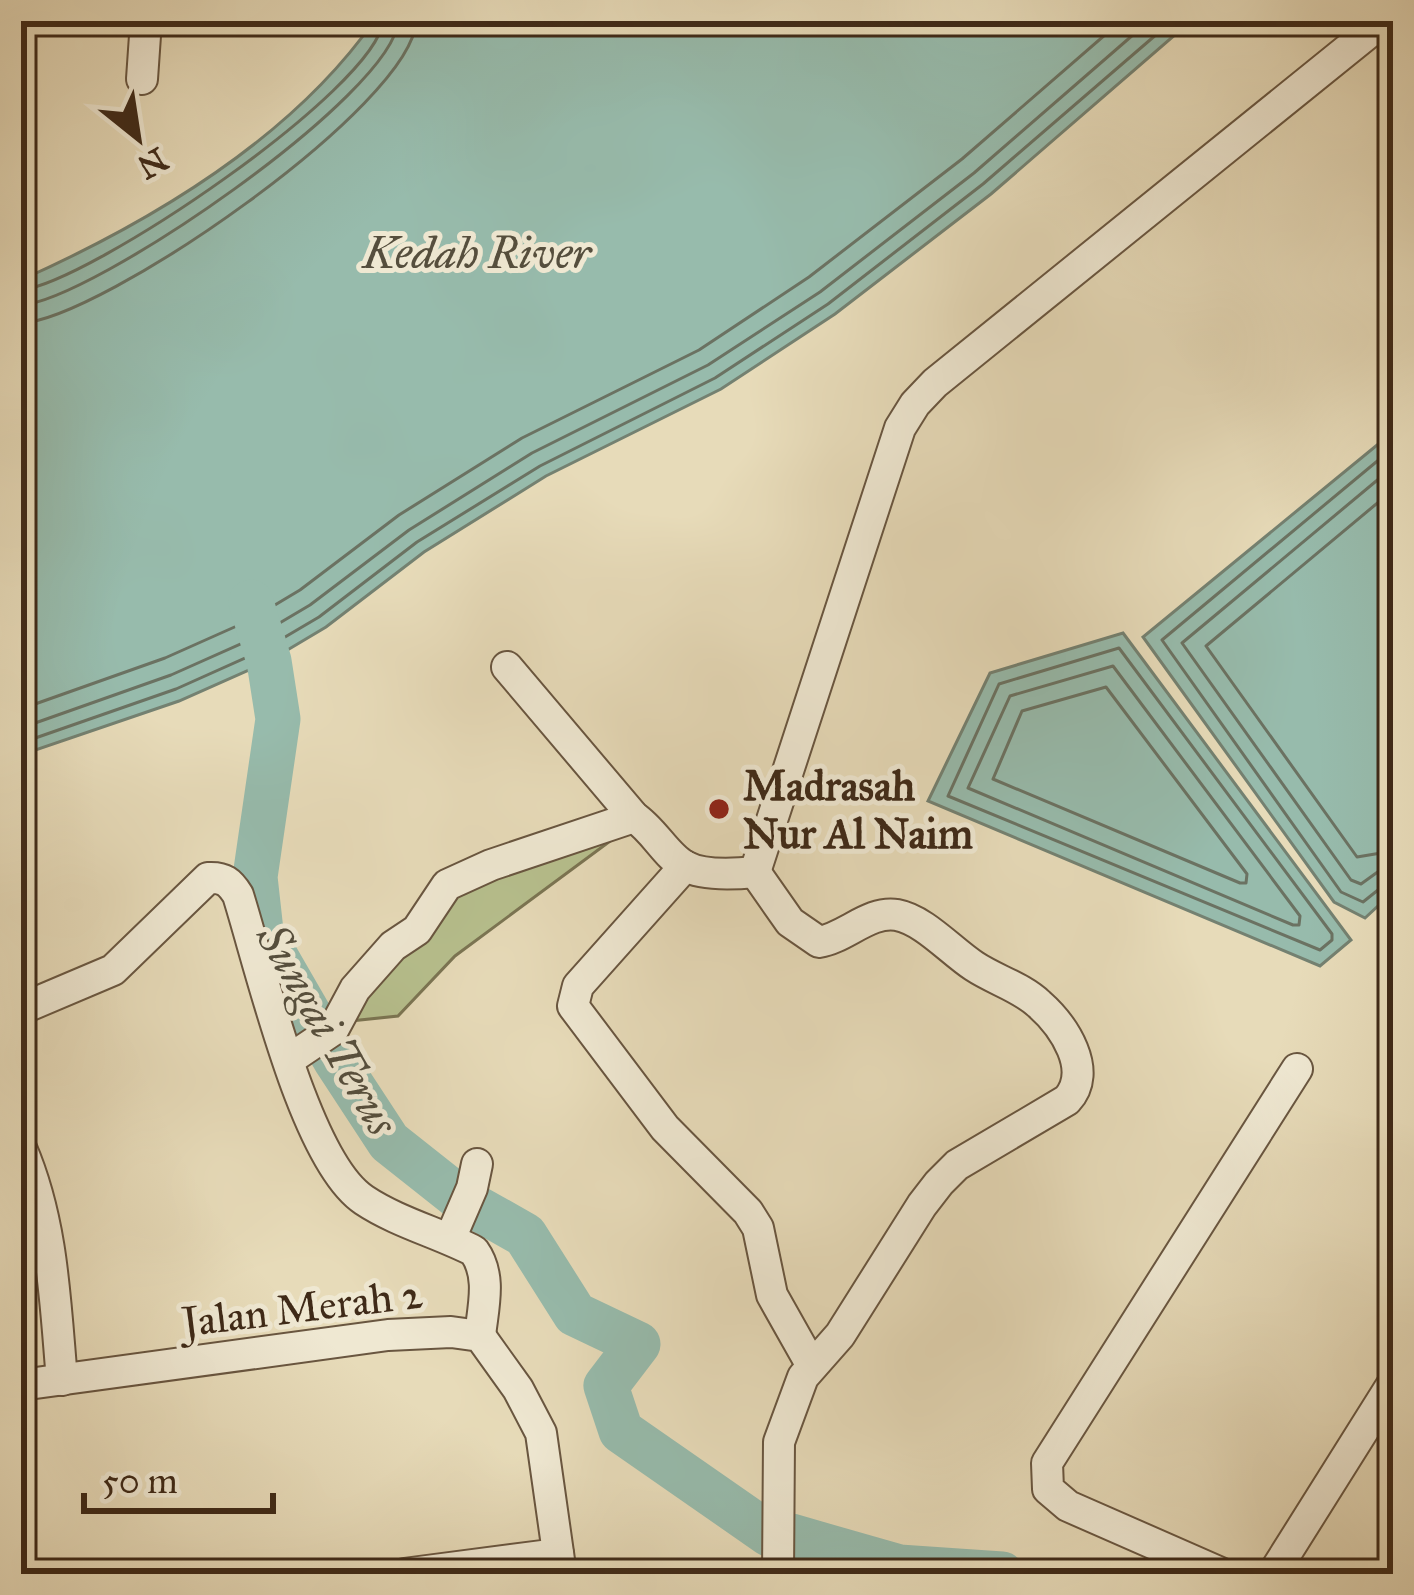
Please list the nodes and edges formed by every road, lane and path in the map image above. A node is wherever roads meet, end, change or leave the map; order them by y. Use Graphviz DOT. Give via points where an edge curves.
graph roads {
  1 [pos="146,21"];
  2 [pos="1382,21"];
  3 [pos="142,79"];
  4 [pos="507,667"];
  5 [pos="634,818"];
  6 [pos="685,866"];
  7 [pos="754,872"];
  8 [pos="21,1009"];
  9 [pos="297,1054"];
  10 [pos="1297,1070"];
  11 [pos="21,1148"];
  12 [pos="475,1176"];
  13 [pos="453,1229"];
  14 [pos="480,1336"];
  15 [pos="812,1366"];
  16 [pos="62,1380"];
  17 [pos="1393,1383"];
  18 [pos="21,1385"];
  19 [pos="560,1564"];
  20 [pos="404,1574"];
  21 [pos="778,1574"];
  22 [pos="1223,1574"];
  23 [pos="1273,1574"];
  1 -- 3 [label="street"];
  2 -- 7 [label="street" via="915,404"];
  4 -- 5 [label="street"];
  5 -- 6 [label="street"];
  5 -- 9 [label="street" via="448,885 417,930 356,989 333,1030"];
  6 -- 7 [label="street"];
  6 -- 15 [label="street" via="578,986 573,1006 665,1128 748,1212 772,1294"];
  7 -- 15 [label="street" via="790,922 819,942 880,916 909,920 1040,1004 1080,1069 1067,1100 940,1183"];
  8 -- 9 [label="street" via="113,970 208,878 220,877 238,896"];
  9 -- 13 [label="street" via="316,1139 344,1184 367,1202"];
  10 -- 22 [label="street" via="1047,1463 1048,1490 1067,1506"];
  11 -- 16 [label="street" via="46,1228"];
  12 -- 13 [label="street"];
  13 -- 14 [label="street" via="484,1264"];
  14 -- 16 [label="street, Jalan Merah 2" via="388,1335"];
  14 -- 19 [label="street, Jalan Merah 2" via="541,1433"];
  15 -- 21 [label="street" via="779,1442"];
  16 -- 18 [label="street, Jalan Merah 2"];
  17 -- 23 [label="street"];
  19 -- 20 [label="street"];
}
